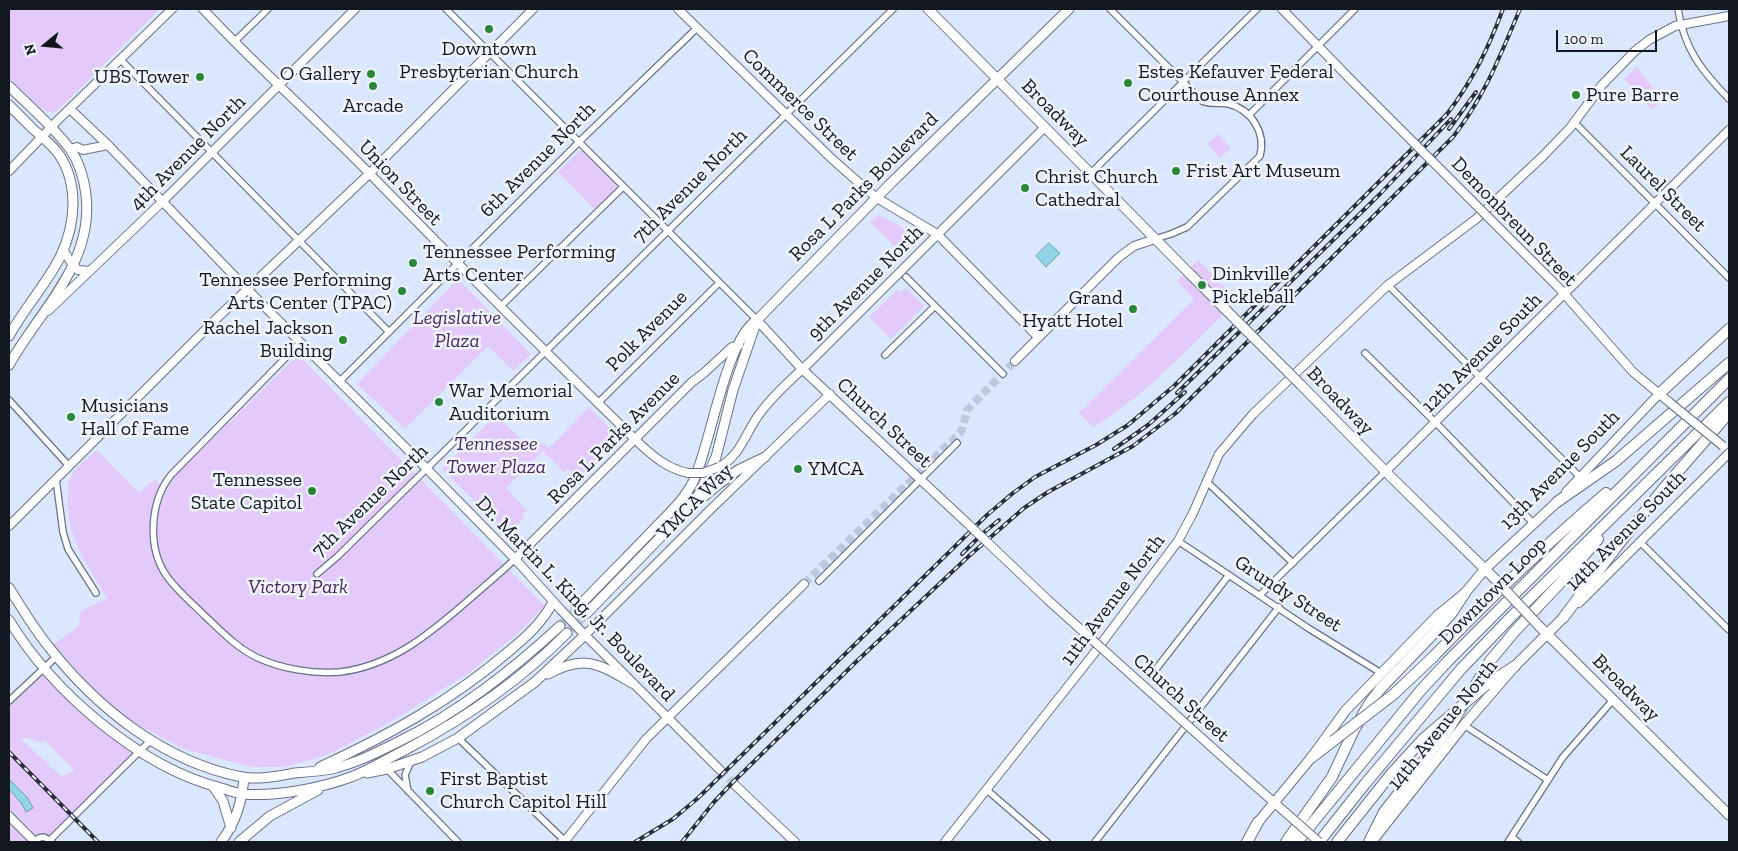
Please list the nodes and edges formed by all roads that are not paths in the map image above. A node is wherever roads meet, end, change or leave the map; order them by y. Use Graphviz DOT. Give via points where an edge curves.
graph roads {
  1 [pos="163,9"];
  2 [pos="172,9"];
  3 [pos="203,9"];
  4 [pos="268,9"];
  5 [pos="355,9"];
  6 [pos="446,9"];
  7 [pos="533,9"];
  8 [pos="678,9"];
  9 [pos="893,9"];
  10 [pos="928,9"];
  11 [pos="1069,9"];
  12 [pos="1110,9"];
  13 [pos="1257,9"];
  14 [pos="1282,9"];
  15 [pos="1355,9"];
  16 [pos="1678,9"];
  17 [pos="1729,16"];
  18 [pos="159,21"];
  19 [pos="1682,24"];
  20 [pos="697,28"];
  21 [pos="234,42"];
  22 [pos="1318,46"];
  23 [pos="490,52"];
  24 [pos="120,59"];
  25 [pos="997,79"];
  26 [pos="1182,81"];
  27 [pos="279,85"];
  28 [pos="9,86"];
  29 [pos="1729,99"];
  30 [pos="9,105"];
  31 [pos="70,109"];
  32 [pos="786,114"];
  33 [pos="1250,115"];
  34 [pos="1574,122"];
  35 [pos="1045,127"];
  36 [pos="51,128"];
  37 [pos="1729,130"];
  38 [pos="42,137"];
  39 [pos="580,142"];
  40 [pos="108,145"];
  41 [pos="70,149"];
  42 [pos="212,152"];
  43 [pos="9,171"];
  44 [pos="1091,173"];
  45 [pos="370,174"];
  46 [pos="623,187"];
  47 [pos="876,198"];
  48 [pos="162,202"];
  49 [pos="1655,204"];
  50 [pos="668,231"];
  51 [pos="937,234"];
  52 [pos="1155,239"];
  53 [pos="300,241"];
  54 [pos="64,251"];
  55 [pos="456,264"];
  56 [pos="74,266"];
  57 [pos="90,271"];
  58 [pos="906,276"];
  59 [pos="1729,278"];
  60 [pos="719,283"];
  61 [pos="1388,285"];
  62 [pos="247,289"];
  63 [pos="1564,295"];
  64 [pos="935,306"];
  65 [pos="500,307"];
  66 [pos="41,317"];
  67 [pos="757,320"];
  68 [pos="1729,329"];
  69 [pos="389,332"];
  70 [pos="9,336"];
  71 [pos="1038,337"];
  72 [pos="301,342"];
  73 [pos="739,345"];
  74 [pos="546,351"];
  75 [pos="1365,353"];
  76 [pos="885,355"];
  77 [pos="1015,361"];
  78 [pos="1729,363"];
  79 [pos="9,365"];
  80 [pos="802,369"];
  81 [pos="1003,374"];
  82 [pos="1479,378"];
  83 [pos="1729,379"];
  84 [pos="340,381"];
  85 [pos="830,394"];
  86 [pos="1659,394"];
  87 [pos="9,400"];
  88 [pos="1729,402"];
  89 [pos="598,403"];
  90 [pos="1729,412"];
  91 [pos="1435,422"];
  92 [pos="634,438"];
  93 [pos="957,444"];
  94 [pos="1659,449"];
  95 [pos="1727,450"];
  96 [pos="765,457"];
  97 [pos="69,466"];
  98 [pos="719,467"];
  99 [pos="427,469"];
  100 [pos="1385,472"];
  101 [pos="1580,477"];
  102 [pos="56,479"];
  103 [pos="921,480"];
  104 [pos="1206,481"];
  105 [pos="1648,482"];
  106 [pos="1557,502"];
  107 [pos="680,516"];
  108 [pos="1534,524"];
  109 [pos="9,526"];
  110 [pos="1178,541"];
  111 [pos="1640,542"];
  112 [pos="515,559"];
  113 [pos="1293,563"];
  114 [pos="1484,569"];
  115 [pos="317,574"];
  116 [pos="1229,575"];
  117 [pos="819,581"];
  118 [pos="804,584"];
  119 [pos="9,588"];
  120 [pos="96,593"];
  121 [pos="1465,593"];
  122 [pos="1260,595"];
  123 [pos="553,602"];
  124 [pos="579,606"];
  125 [pos="1278,607"];
  126 [pos="587,612"];
  127 [pos="1563,618"];
  128 [pos="9,620"];
  129 [pos="560,626"];
  130 [pos="1729,630"];
  131 [pos="567,633"];
  132 [pos="583,633"];
  133 [pos="1548,635"];
  134 [pos="56,656"];
  135 [pos="1515,666"];
  136 [pos="43,667"];
  137 [pos="1153,673"];
  138 [pos="1381,673"];
  139 [pos="535,682"];
  140 [pos="632,683"];
  141 [pos="1613,700"];
  142 [pos="9,702"];
  143 [pos="667,718"];
  144 [pos="1464,725"];
  145 [pos="458,738"];
  146 [pos="152,740"];
  147 [pos="141,751"];
  148 [pos="1311,758"];
  149 [pos="411,761"];
  150 [pos="387,769"];
  151 [pos="720,770"];
  152 [pos="312,771"];
  153 [pos="244,777"];
  154 [pos="352,777"];
  155 [pos="1548,780"];
  156 [pos="339,781"];
  157 [pos="735,785"];
  158 [pos="213,786"];
  159 [pos="987,790"];
  160 [pos="409,793"];
  161 [pos="242,794"];
  162 [pos="1274,803"];
  163 [pos="1729,815"];
  164 [pos="9,816"];
  165 [pos="1258,822"];
  166 [pos="231,828"];
  167 [pos="1510,839"];
  168 [pos="51,841"];
  169 [pos="34,842"];
  170 [pos="221,842"];
  171 [pos="238,842"];
  172 [pos="458,842"];
  173 [pos="564,842"];
  174 [pos="795,842"];
  175 [pos="946,842"];
  176 [pos="1047,842"];
  177 [pos="1095,842"];
  178 [pos="1242,842"];
  179 [pos="1247,842"];
  180 [pos="1286,842"];
  181 [pos="1297,842"];
  182 [pos="1319,842"];
  183 [pos="1337,842"];
  184 [pos="1370,842"];
  185 [pos="1518,842"];
  1 -- 18 [label="street"];
  2 -- 18 [label="street"];
  3 -- 21 [label="street, Union Street"];
  4 -- 21 [label="street"];
  5 -- 27 [label="street, 4th Avenue North"];
  6 -- 23 [label="street, Church Street"];
  7 -- 23 [label="street"];
  8 -- 20 [label="street, Commerce Street"];
  9 -- 32 [label="street, 7th Avenue North"];
  10 -- 25 [label="main road, Broadway"];
  11 -- 25 [label="main road, Rosa L Parks Boulevard"];
  12 -- 26 [label="street"];
  13 -- 26 [label="street"];
  14 -- 22 [label="street, Demonbreun Street"];
  15 -- 22 [label="street"];
  16 -- 19 [label="street"];
  17 -- 19 [label="street, 11th Avenue North"];
  18 -- 24 [label="street"];
  19 -- 29 [label="street" via="1694,57"];
  19 -- 34 [label="street, 11th Avenue North" via="1662,32 1635,51 1602,85"];
  20 -- 32 [label="street, Commerce Street"];
  20 -- 39 [label="street, 6th Avenue North"];
  21 -- 27 [label="street, Union Street"];
  22 -- 33 [label="street"];
  22 -- 63 [label="street, Demonbreun Street, bridge"];
  23 -- 39 [label="street, Church Street"];
  23 -- 45 [label="street"];
  24 -- 31 [label="street"];
  24 -- 42 [label="street"];
  25 -- 35 [label="main road, Broadway"];
  25 -- 47 [label="main road, Rosa L Parks Boulevard"];
  26 -- 33 [label="street" via="1202,101 1230,104"];
  26 -- 44 [label="street"];
  27 -- 42 [label="street, 4th Avenue North"];
  27 -- 45 [label="street, Union Street"];
  28 -- 36 [label="main road"];
  30 -- 38 [label="main road"];
  31 -- 36 [label="street"];
  31 -- 40 [label="street, Dr. Martin L. King, Jr. Boulevard"];
  32 -- 47 [label="street, Commerce Street"];
  32 -- 50 [label="street, 7th Avenue North"];
  33 -- 52 [label="street" via="1261,136 1260,156 1188,227"];
  34 -- 49 [label="street, Laurel Street"];
  34 -- 61 [label="street, 11th Avenue North" via="1476,219"];
  35 -- 44 [label="main road, Broadway"];
  35 -- 51 [label="street, 9th Avenue North"];
  36 -- 38 [label="street"];
  36 -- 41 [label="main road"];
  37 -- 49 [label="street, 12th Avenue South"];
  38 -- 43 [label="street"];
  38 -- 54 [label="main road" via="60,155 73,196 72,220"];
  39 -- 46 [label="street, Church Street"];
  39 -- 55 [label="street, 6th Avenue North"];
  40 -- 41 [label="street"];
  40 -- 48 [label="street, Dr. Martin L. King, Jr. Boulevard"];
  41 -- 56 [label="main road" via="83,176 87,204 83,236"];
  42 -- 48 [label="street, 4th Avenue North"];
  42 -- 53 [label="street"];
  44 -- 52 [label="main road, Broadway"];
  45 -- 53 [label="street"];
  45 -- 55 [label="street, Union Street"];
  46 -- 50 [label="street, Church Street"];
  46 -- 65 [label="street"];
  47 -- 51 [label="street, Commerce Street"];
  47 -- 67 [label="main road, Rosa L Parks Boulevard"];
  48 -- 57 [label="street, 4th Avenue North"];
  48 -- 62 [label="street, Dr. Martin L. King, Jr. Boulevard"];
  49 -- 59 [label="street, Laurel Street"];
  49 -- 63 [label="street, 12th Avenue South"];
  50 -- 60 [label="street, Church Street"];
  50 -- 74 [label="street, 7th Avenue North"];
  51 -- 71 [label="street, Commerce Street"];
  51 -- 80 [label="street, 9th Avenue North"];
  52 -- 71 [label="street" via="1134,246 1119,257"];
  52 -- 100 [label="main road, Broadway, bridge"];
  53 -- 62 [label="street"];
  53 -- 69 [label="street"];
  54 -- 56 [label="street"];
  54 -- 70 [label="main road"];
  55 -- 65 [label="street, Union Street"];
  55 -- 69 [label="street, 6th Avenue North"];
  56 -- 57 [label="street" via="81,271"];
  56 -- 66 [label="main road"];
  57 -- 66 [label="street, 4th Avenue North"];
  58 -- 64 [label="street"];
  60 -- 67 [label="street, Church Street"];
  60 -- 89 [label="street, Polk Avenue"];
  61 -- 82 [label="street"];
  61 -- 104 [label="street, 11th Avenue North" via="1254,414 1219,454"];
  62 -- 72 [label="street, Dr. Martin L. King, Jr. Boulevard"];
  62 -- 97 [label="street"];
  63 -- 82 [label="street, 12th Avenue South"];
  63 -- 86 [label="street, Demonbreun Street" via="1633,372"];
  64 -- 76 [label="street"];
  64 -- 81 [label="street"];
  65 -- 74 [label="street, Union Street"];
  66 -- 79 [label="main road"];
  67 -- 73 [label="main road, Rosa L Parks Boulevard" via="748,328"];
  67 -- 80 [label="street, Church Street"];
  67 -- 107 [label="main road, Rosa L Parks Boulevard" via="733,390 716,457 699,494"];
  68 -- 86 [label="highway"];
  69 -- 84 [label="street, 6th Avenue North"];
  71 -- 77 [label="street"];
  72 -- 84 [label="street, Dr. Martin L. King, Jr. Boulevard"];
  72 -- 112 [label="street" via="175,471 159,494 154,524 156,550 165,574 196,607 230,640 265,661 306,671 340,672 376,663 412,646"];
  73 -- 92 [label="street, Rosa L Parks Avenue" via="732,347 692,382"];
  73 -- 124 [label="main road, Rosa L Parks Boulevard" via="726,374 692,484 677,505"];
  74 -- 89 [label="street, Union Street"];
  74 -- 99 [label="street, 7th Avenue North"];
  75 -- 91 [label="street"];
  78 -- 106 [label="highway" via="1616,462"];
  80 -- 85 [label="street, Church Street"];
  80 -- 98 [label="street, 9th Avenue North" via="760,413 737,452"];
  82 -- 91 [label="street, 12th Avenue South"];
  82 -- 101 [label="street"];
  83 -- 94 [label="highway, Downtown Loop"];
  84 -- 99 [label="street, Dr. Martin L. King, Jr. Boulevard"];
  85 -- 96 [label="street, YMCA Way"];
  85 -- 103 [label="street, Church Street"];
  86 -- 95 [label="street, Demonbreun Street, bridge"];
  86 -- 101 [label="street, 13th Avenue South"];
  87 -- 97 [label="street"];
  88 -- 105 [label="highway, Downtown Loop"];
  89 -- 92 [label="street, Union Street"];
  90 -- 127 [label="highway" via="1663,489"];
  91 -- 100 [label="street, 12th Avenue South"];
  91 -- 108 [label="street"];
  92 -- 98 [label="street, Union Street, bridge" via="653,456 676,470 703,473"];
  92 -- 112 [label="street, Rosa L Parks Avenue"];
  93 -- 103 [label="street"];
  94 -- 148 [label="highway, bridge" via="1559,533 1394,694"];
  94 -- 181 [label="highway, Downtown Loop" via="1421,690"];
  95 -- 111 [label="street, 14th Avenue South"];
  96 -- 107 [label="main road" via="732,474"];
  96 -- 132 [label="street, YMCA Way"];
  97 -- 102 [label="street"];
  99 -- 112 [label="street, Dr. Martin L. King, Jr. Boulevard"];
  99 -- 115 [label="street, 7th Avenue North"];
  100 -- 113 [label="street"];
  100 -- 114 [label="main road, Broadway"];
  101 -- 106 [label="street, 13th Avenue South"];
  102 -- 109 [label="street"];
  102 -- 120 [label="street" via="68,549"];
  103 -- 117 [label="street"];
  103 -- 162 [label="street, Church Street, bridge" via="1048,600"];
  104 -- 110 [label="street, 11th Avenue North"];
  104 -- 113 [label="street"];
  105 -- 182 [label="highway, Downtown Loop" via="1462,670"];
  105 -- 184 [label="highway" via="1490,661 1448,730 1384,812"];
  106 -- 108 [label="main road, 13th Avenue South"];
  107 -- 126 [label="main road, Rosa L Parks Boulevard"];
  108 -- 114 [label="main road, 13th Avenue South"];
  110 -- 116 [label="street, Grundy Street"];
  110 -- 159 [label="street, 11th Avenue North"];
  111 -- 127 [label="street, 14th Avenue South"];
  111 -- 130 [label="street"];
  112 -- 123 [label="street, Dr. Martin L. King, Jr. Boulevard"];
  113 -- 122 [label="street"];
  114 -- 121 [label="main road, 13th Avenue South"];
  114 -- 133 [label="main road, Broadway, bridge"];
  116 -- 122 [label="street, Grundy Street"];
  116 -- 137 [label="street"];
  118 -- 143 [label="street"];
  119 -- 134 [label="main road"];
  121 -- 138 [label="main road, 13th Avenue South" via="1438,615"];
  121 -- 180 [label="highway" via="1451,614 1369,704 1332,777"];
  122 -- 125 [label="street, Grundy Street"];
  123 -- 132 [label="street, Dr. Martin L. King, Jr. Boulevard, bridge"];
  123 -- 152 [label="main road" via="543,620 528,635 456,692 396,730"];
  125 -- 138 [label="street, Grundy Street"];
  125 -- 177 [label="street"];
  127 -- 133 [label="main road, 14th Avenue South"];
  128 -- 136 [label="main road"];
  129 -- 152 [label="main road" via="495,682 433,724 356,762"];
  131 -- 154 [label="main road" via="505,688 446,728"];
  132 -- 139 [label="main road"];
  132 -- 140 [label="street, Dr. Martin L. King, Jr. Boulevard"];
  133 -- 135 [label="main road, 14th Avenue North"];
  133 -- 141 [label="main road, Broadway"];
  134 -- 136 [label="street"];
  134 -- 146 [label="main road" via="98,700"];
  135 -- 144 [label="main road, 14th Avenue North"];
  135 -- 183 [label="highway, bridge" via="1486,685 1423,739"];
  136 -- 142 [label="street"];
  136 -- 147 [label="main road" via="83,708"];
  138 -- 148 [label="main road, 13th Avenue South" via="1346,710"];
  139 -- 140 [label="main road" via="559,668 590,662"];
  139 -- 145 [label="main road"];
  140 -- 143 [label="street, Dr. Martin L. King, Jr. Boulevard"];
  141 -- 155 [label="street" via="1563,757"];
  141 -- 163 [label="main road, Broadway"];
  143 -- 151 [label="street, Dr. Martin L. King, Jr. Boulevard"];
  143 -- 173 [label="street" via="646,739"];
  144 -- 155 [label="street"];
  144 -- 184 [label="main road, 14th Avenue North"];
  145 -- 149 [label="main road"];
  145 -- 173 [label="street"];
  146 -- 147 [label="street"];
  146 -- 153 [label="main road" via="178,756"];
  147 -- 158 [label="main road" via="177,773"];
  147 -- 168 [label="street"];
  148 -- 162 [label="main road, 13th Avenue South"];
  149 -- 150 [label="main road"];
  149 -- 160 [label="street" via="405,775"];
  150 -- 154 [label="main road"];
  150 -- 160 [label="street"];
  152 -- 153 [label="main road" via="262,778"];
  153 -- 161 [label="main road"];
  154 -- 156 [label="main road"];
  155 -- 167 [label="street"];
  156 -- 161 [label="main road" via="305,790"];
  156 -- 171 [label="main road" via="270,816"];
  157 -- 174 [label="street"];
  158 -- 161 [label="main road"];
  158 -- 166 [label="main road" via="226,807"];
  159 -- 175 [label="street, 11th Avenue North"];
  159 -- 176 [label="street"];
  160 -- 172 [label="street"];
  161 -- 166 [label="main road"];
  162 -- 165 [label="main road, 13th Avenue South"];
  162 -- 182 [label="street, Church Street, bridge"];
  164 -- 169 [label="street"];
  165 -- 178 [label="main road, 13th Avenue South"];
  165 -- 179 [label="highway"];
  166 -- 170 [label="main road"];
  167 -- 185 [label="street"];
  168 -- 169 [label="street" via="42,837"];
}
